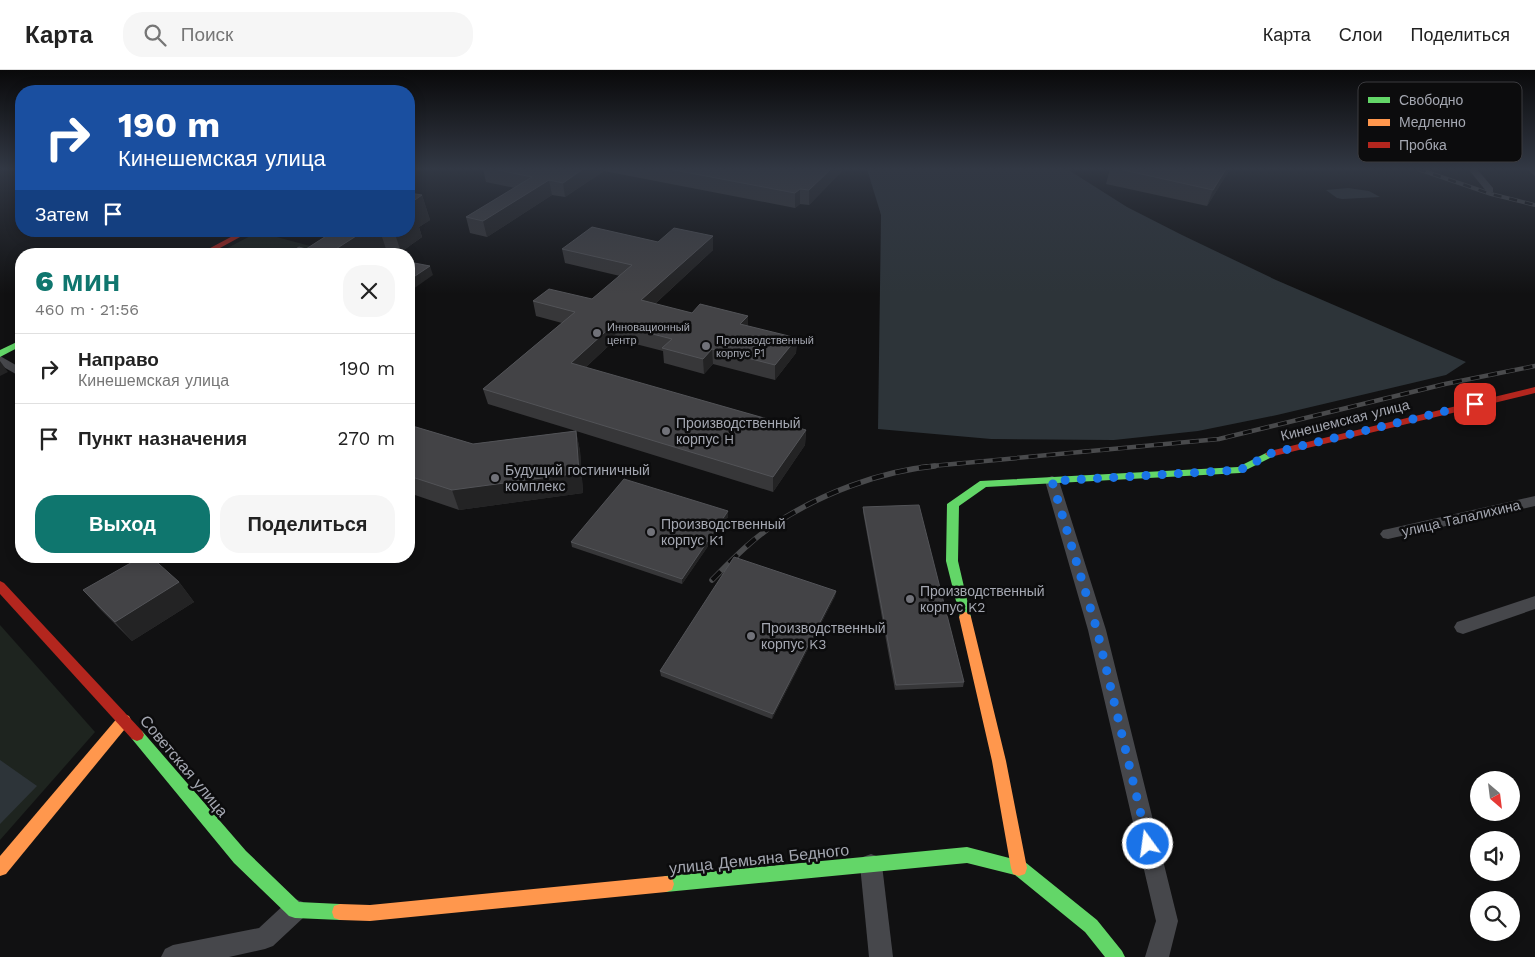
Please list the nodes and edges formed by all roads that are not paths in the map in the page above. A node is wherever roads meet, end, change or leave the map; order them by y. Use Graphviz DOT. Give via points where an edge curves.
graph roads {
  1 [pos="236,237"];
  2 [pos="215,248"];
  3 [pos="15,347"];
  4 [pos="0,354"];
  5 [pos="0,360"];
  6 [pos="15,369"];
  7 [pos="1535,390"];
  8 [pos="1052,481"];
  9 [pos="1535,501"];
  10 [pos="1388,534"];
  11 [pos="0,586"];
  12 [pos="1535,602"];
  13 [pos="1463,627"];
  14 [pos="124,720"];
  15 [pos="871,864"];
  16 [pos="0,868"];
  17 [pos="1019,868"];
  18 [pos="295,910"];
  19 [pos="172,957"];
  20 [pos="880,957"];
  21 [pos="1116,957"];
  22 [pos="1157,957"];
  1 -- 2 [label="street"];
  3 -- 4 [label="street"];
  5 -- 6 [label="street"];
  7 -- 8 [label="street, Кинешемская улица" via="1272,453 1240,470"];
  8 -- 17 [label="street, Кинешемская улица" via="984,484 953,504 952,561 999,760"];
  8 -- 22 [label="street" via="1097,630 1167,921"];
  9 -- 10 [label="street, улица Талалихина"];
  11 -- 14 [label="street, Советская улица"];
  12 -- 13 [label="street"];
  14 -- 16 [label="street"];
  14 -- 18 [label="street, Советская улица" via="240,857"];
  15 -- 17 [label="street, улица Демьяна Бедного" via="967,855"];
  15 -- 18 [label="street, улица Демьяна Бедного" via="370,913"];
  15 -- 20 [label="street"];
  17 -- 21 [label="street, улица Демьяна Бедного" via="1091,926"];
  18 -- 19 [label="street" via="265,938"];
}
